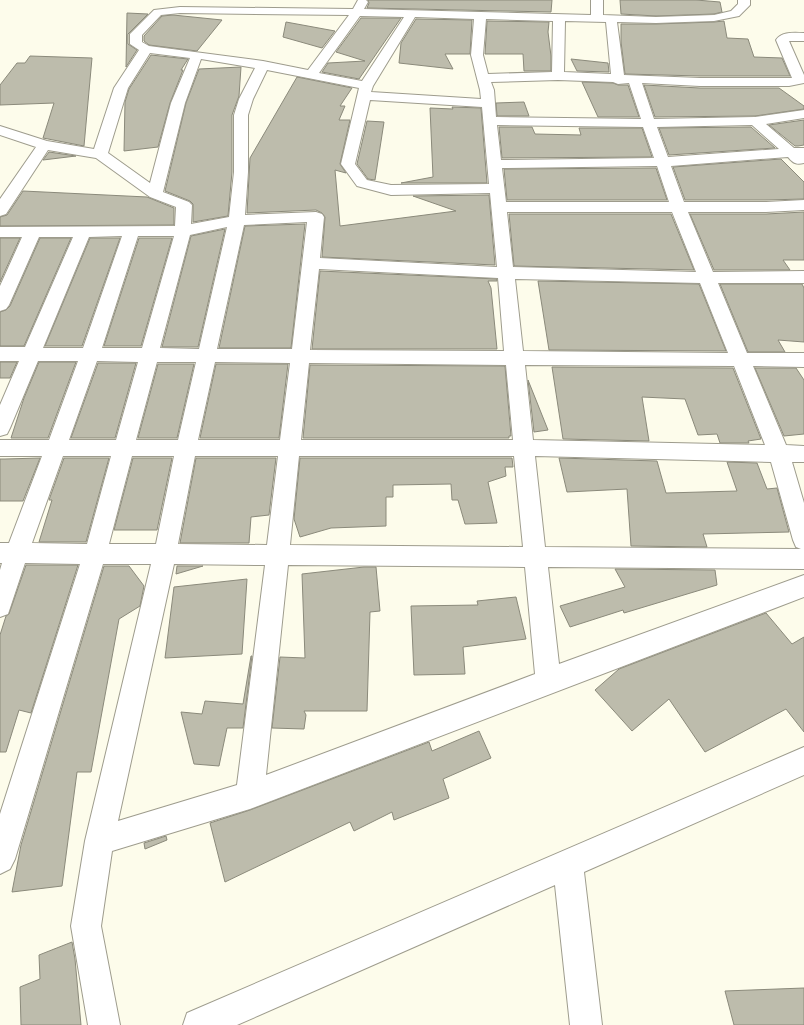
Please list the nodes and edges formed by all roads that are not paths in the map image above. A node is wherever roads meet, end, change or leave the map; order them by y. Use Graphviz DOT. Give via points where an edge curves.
graph roads {
  1 [pos="363,0"];
  2 [pos="452,0"];
  3 [pos="597,0"];
  4 [pos="744,0"];
  5 [pos="357,12"];
  6 [pos="412,13"];
  7 [pos="447,14"];
  8 [pos="480,16"];
  9 [pos="559,18"];
  10 [pos="597,19"];
  11 [pos="611,19"];
  12 [pos="804,36"];
  13 [pos="146,49"];
  14 [pos="197,55"];
  15 [pos="263,66"];
  16 [pos="311,75"];
  17 [pos="558,76"];
  18 [pos="483,78"];
  19 [pos="626,80"];
  20 [pos="365,91"];
  21 [pos="489,112"];
  22 [pos="804,114"];
  23 [pos="754,121"];
  24 [pos="649,123"];
  25 [pos="0,130"];
  26 [pos="44,145"];
  27 [pos="798,153"];
  28 [pos="100,154"];
  29 [pos="661,162"];
  30 [pos="494,164"];
  31 [pos="804,166"];
  32 [pos="155,194"];
  33 [pos="498,198"];
  34 [pos="804,205"];
  35 [pos="678,207"];
  36 [pos="0,211"];
  37 [pos="237,220"];
  38 [pos="34,231"];
  39 [pos="84,231"];
  40 [pos="132,231"];
  41 [pos="183,231"];
  42 [pos="0,232"];
  43 [pos="311,263"];
  44 [pos="506,272"];
  45 [pos="804,277"];
  46 [pos="707,278"];
  47 [pos="0,305"];
  48 [pos="0,354"];
  49 [pos="30,355"];
  50 [pos="90,355"];
  51 [pos="148,356"];
  52 [pos="207,356"];
  53 [pos="300,357"];
  54 [pos="515,359"];
  55 [pos="740,360"];
  56 [pos="804,360"];
  57 [pos="0,428"];
  58 [pos="0,448"];
  59 [pos="56,448"];
  60 [pos="125,448"];
  61 [pos="186,448"];
  62 [pos="290,448"];
  63 [pos="524,448"];
  64 [pos="779,454"];
  65 [pos="804,454"];
  66 [pos="804,540"];
  67 [pos="9,553"];
  68 [pos="95,554"];
  69 [pos="165,555"];
  70 [pos="277,556"];
  71 [pos="535,558"];
  72 [pos="804,559"];
  73 [pos="804,586"];
  74 [pos="0,606"];
  75 [pos="548,681"];
  76 [pos="804,761"];
  77 [pos="250,795"];
  78 [pos="99,841"];
  79 [pos="0,859"];
  80 [pos="568,864"];
  81 [pos="104,1025"];
  82 [pos="199,1025"];
  83 [pos="586,1025"];
  1 -- 5 [label="street"];
  2 -- 7 [label="street"];
  3 -- 10 [label="street"];
  4 -- 11 [label="street" via="744,5 735,14 714,18"];
  5 -- 6 [label="street"];
  5 -- 13 [label="street" via="158,12 136,34 136,44"];
  5 -- 16 [label="street"];
  6 -- 7 [label="street"];
  6 -- 20 [label="street"];
  7 -- 8 [label="street"];
  8 -- 9 [label="street" via="515,11"];
  8 -- 18 [label="street" via="477,55"];
  9 -- 10 [label="street"];
  9 -- 17 [label="street"];
  10 -- 11 [label="street"];
  11 -- 19 [label="street"];
  12 -- 19 [label="street" via="787,36 782,40 799,80"];
  13 -- 14 [label="street"];
  13 -- 28 [label="street" via="121,88"];
  14 -- 15 [label="street"];
  14 -- 32 [label="street" via="178,103"];
  15 -- 16 [label="street"];
  15 -- 37 [label="street" via="241,115 241,172"];
  16 -- 20 [label="street"];
  17 -- 18 [label="street"];
  17 -- 19 [label="street"];
  18 -- 21 [label="street"];
  19 -- 24 [label="street"];
  20 -- 21 [label="street"];
  20 -- 33 [label="street" via="348,164 362,183 391,190"];
  21 -- 24 [label="street"];
  21 -- 30 [label="street"];
  22 -- 23 [label="street"];
  23 -- 24 [label="street"];
  23 -- 27 [label="street"];
  24 -- 29 [label="street"];
  25 -- 26 [label="street"];
  26 -- 28 [label="street"];
  26 -- 36 [label="street"];
  27 -- 29 [label="street"];
  27 -- 31 [label="street"];
  28 -- 32 [label="street"];
  29 -- 30 [label="street"];
  29 -- 35 [label="street"];
  30 -- 33 [label="street"];
  32 -- 41 [label="street" via="184,205"];
  33 -- 35 [label="street"];
  33 -- 44 [label="street"];
  34 -- 35 [label="street"];
  35 -- 46 [label="street"];
  37 -- 41 [label="street"];
  37 -- 43 [label="street" via="316,217"];
  37 -- 52 [label="street"];
  38 -- 39 [label="street"];
  38 -- 42 [label="street"];
  38 -- 47 [label="street"];
  39 -- 40 [label="street"];
  39 -- 49 [label="street"];
  40 -- 41 [label="street"];
  40 -- 50 [label="street"];
  41 -- 51 [label="street"];
  43 -- 44 [label="street"];
  43 -- 53 [label="street"];
  44 -- 46 [label="street"];
  44 -- 54 [label="street"];
  45 -- 46 [label="street"];
  46 -- 55 [label="street"];
  48 -- 49 [label="street"];
  49 -- 50 [label="street"];
  49 -- 57 [label="street"];
  50 -- 51 [label="street"];
  50 -- 59 [label="street"];
  51 -- 52 [label="street"];
  51 -- 60 [label="street"];
  52 -- 53 [label="street"];
  52 -- 61 [label="street"];
  53 -- 54 [label="street"];
  53 -- 62 [label="street"];
  54 -- 55 [label="street"];
  54 -- 63 [label="street"];
  55 -- 56 [label="street"];
  55 -- 64 [label="street"];
  58 -- 59 [label="street"];
  59 -- 60 [label="street"];
  59 -- 67 [label="street"];
  60 -- 61 [label="street"];
  60 -- 68 [label="street"];
  61 -- 62 [label="street"];
  61 -- 69 [label="street"];
  62 -- 63 [label="street"];
  62 -- 70 [label="street"];
  63 -- 64 [label="street"];
  63 -- 71 [label="street"];
  64 -- 65 [label="street"];
  64 -- 66 [label="street"];
  67 -- 68 [label="street"];
  67 -- 74 [label="street"];
  68 -- 69 [label="street"];
  68 -- 79 [label="street"];
  69 -- 70 [label="street"];
  69 -- 78 [label="street"];
  70 -- 71 [label="street"];
  70 -- 77 [label="street"];
  71 -- 72 [label="street"];
  71 -- 75 [label="street"];
  73 -- 75 [label="street"];
  75 -- 77 [label="street"];
  76 -- 80 [label="street"];
  77 -- 78 [label="street"];
  78 -- 81 [label="street" via="86,926"];
  80 -- 82 [label="street"];
  80 -- 83 [label="street"];
}
